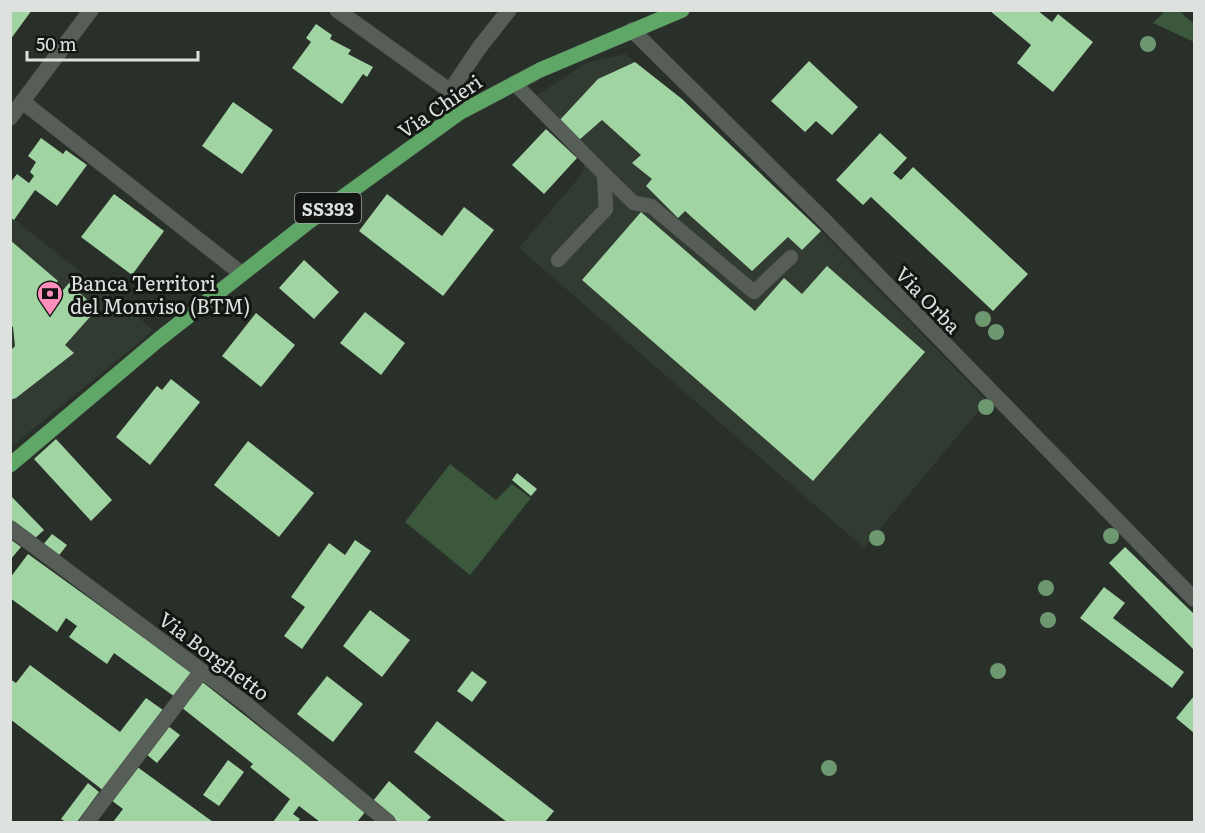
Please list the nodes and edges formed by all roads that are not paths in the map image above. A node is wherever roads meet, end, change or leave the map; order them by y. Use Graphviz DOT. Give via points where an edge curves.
graph roads {
  1 [pos="92,10"];
  2 [pos="337,10"];
  3 [pos="509,10"];
  4 [pos="682,10"];
  5 [pos="632,30"];
  6 [pos="514,83"];
  7 [pos="450,90"];
  8 [pos="23,102"];
  9 [pos="459,113"];
  10 [pos="10,118"];
  11 [pos="604,174"];
  12 [pos="791,256"];
  13 [pos="558,260"];
  14 [pos="242,274"];
  15 [pos="10,465"];
  16 [pos="10,528"];
  17 [pos="1194,599"];
  18 [pos="201,672"];
  19 [pos="87,822"];
  20 [pos="388,822"];
  1 -- 8 [label="street"];
  2 -- 7 [label="street"];
  3 -- 7 [label="street"];
  4 -- 5 [label="main road, Via Chieri / SS393"];
  5 -- 6 [label="main road, Via Chieri / SS393"];
  5 -- 17 [label="street, Via Orba" via="824,220"];
  6 -- 9 [label="main road, Via Chieri / SS393"];
  6 -- 11 [label="lane"];
  7 -- 9 [label="street"];
  8 -- 10 [label="street"];
  8 -- 14 [label="street"];
  9 -- 14 [label="main road, Via Chieri / SS393"];
  11 -- 12 [label="lane" via="634,203 651,206 754,292"];
  11 -- 13 [label="lane" via="606,209"];
  14 -- 15 [label="main road, Via Chieri / SS393"];
  16 -- 18 [label="street, Via Borghetto"];
  18 -- 19 [label="street"];
  18 -- 20 [label="street, Via Borghetto" via="246,704"];
}
